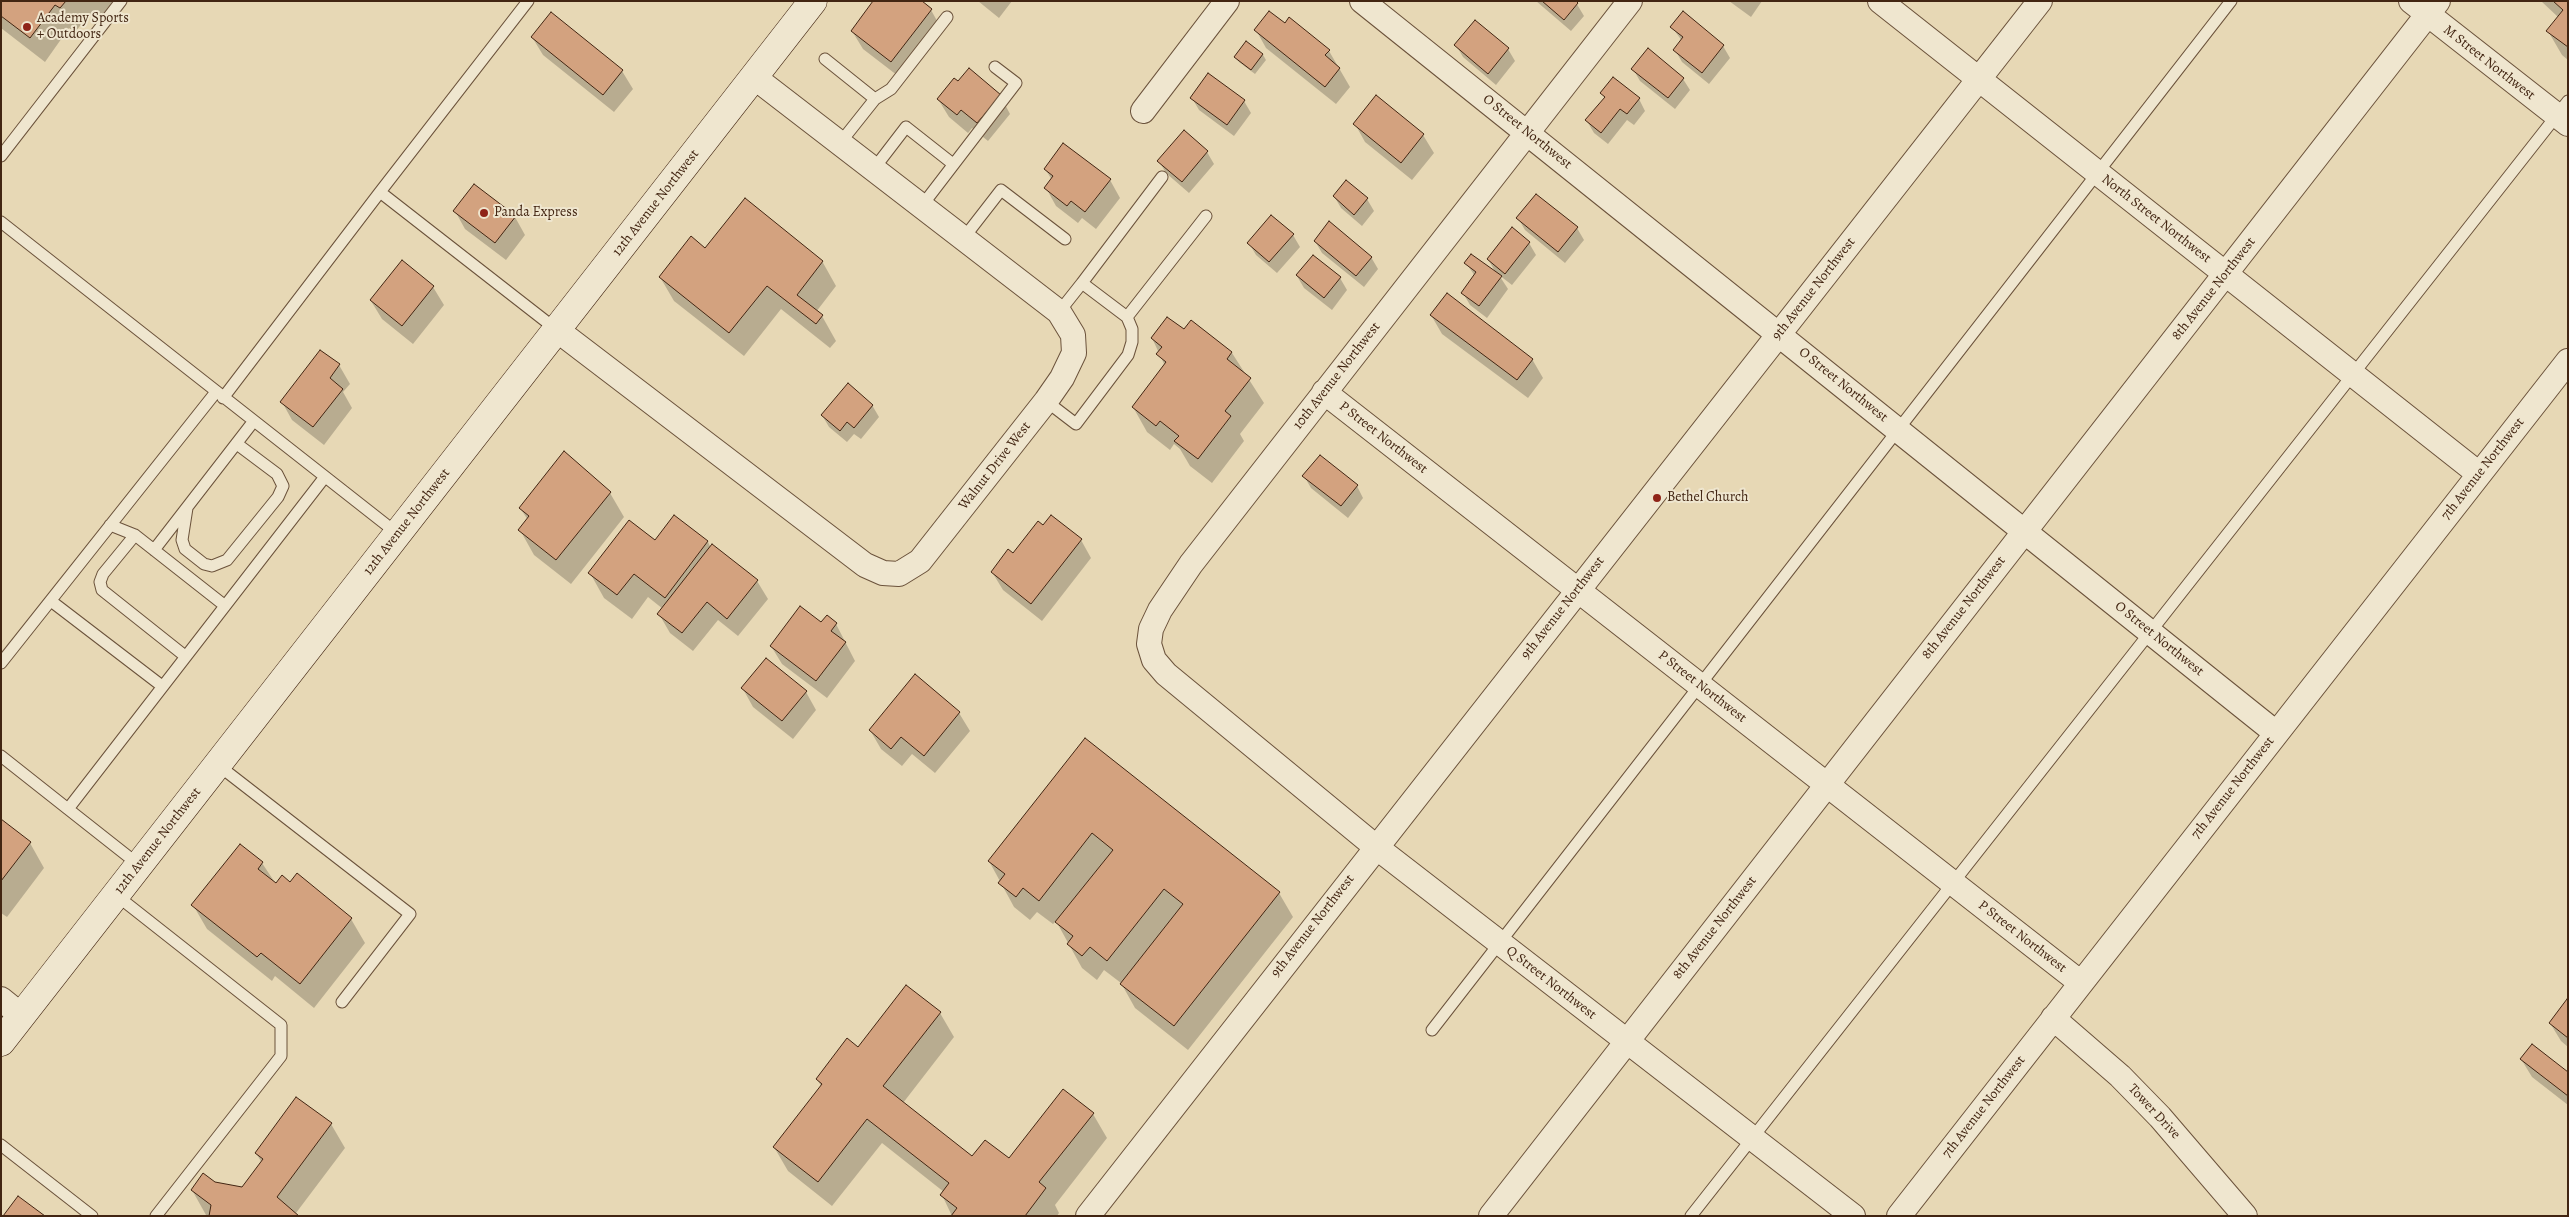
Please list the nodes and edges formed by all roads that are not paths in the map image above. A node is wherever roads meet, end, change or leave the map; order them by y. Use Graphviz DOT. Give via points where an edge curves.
graph roads {
  1 [pos="121,1"];
  2 [pos="528,1"];
  3 [pos="813,1"];
  4 [pos="1227,1"];
  5 [pos="1362,1"];
  6 [pos="1630,1"];
  7 [pos="1880,1"];
  8 [pos="2040,1"];
  9 [pos="2231,1"];
  10 [pos="2426,6"];
  11 [pos="947,18"];
  12 [pos="825,59"];
  13 [pos="995,67"];
  14 [pos="754,77"];
  15 [pos="1979,79"];
  16 [pos="875,99"];
  17 [pos="1143,111"];
  18 [pos="2564,114"];
  19 [pos="1527,132"];
  20 [pos="840,143"];
  21 [pos="1,156"];
  22 [pos="953,164"];
  23 [pos="873,170"];
  24 [pos="2098,173"];
  25 [pos="1162,177"];
  26 [pos="380,192"];
  27 [pos="921,207"];
  28 [pos="1206,216"];
  29 [pos="1,222"];
  30 [pos="963,239"];
  31 [pos="1065,239"];
  32 [pos="2226,274"];
  33 [pos="1082,283"];
  34 [pos="1059,312"];
  35 [pos="1127,317"];
  36 [pos="558,330"];
  37 [pos="1779,334"];
  38 [pos="2568,360"];
  39 [pos="2353,374"];
  40 [pos="1324,392"];
  41 [pos="220,395"];
  42 [pos="1046,401"];
  43 [pos="253,422"];
  44 [pos="1898,430"];
  45 [pos="236,444"];
  46 [pos="2479,474"];
  47 [pos="324,478"];
  48 [pos="187,508"];
  49 [pos="110,526"];
  50 [pos="2025,531"];
  51 [pos="398,534"];
  52 [pos="135,535"];
  53 [pos="154,550"];
  54 [pos="1578,590"];
  55 [pos="50,601"];
  56 [pos="224,605"];
  57 [pos="2151,632"];
  58 [pos="185,656"];
  59 [pos="1,663"];
  60 [pos="162,686"];
  61 [pos="1700,686"];
  62 [pos="2276,733"];
  63 [pos="1252,746"];
  64 [pos="1,756"];
  65 [pos="218,765"];
  66 [pos="1827,785"];
  67 [pos="68,809"];
  68 [pos="1376,846"];
  69 [pos="140,866"];
  70 [pos="1953,883"];
  71 [pos="116,895"];
  72 [pos="1500,943"];
  73 [pos="2081,983"];
  74 [pos="1,999"];
  75 [pos="342,1002"];
  76 [pos="22,1016"];
  77 [pos="2054,1018"];
  78 [pos="1432,1030"];
  79 [pos="1,1042"];
  80 [pos="1626,1042"];
  81 [pos="1752,1138"];
  82 [pos="1,1145"];
  83 [pos="92,1216"];
  84 [pos="156,1216"];
  85 [pos="1088,1216"];
  86 [pos="1491,1216"];
  87 [pos="1691,1216"];
  88 [pos="1853,1216"];
  89 [pos="1899,1216"];
  90 [pos="2245,1216"];
  1 -- 21 [label="lane"];
  2 -- 26 [label="lane"];
  3 -- 14 [label="main road, 12th Avenue Northwest"];
  4 -- 17 [label="street"];
  5 -- 19 [label="street, O Street Northwest"];
  6 -- 19 [label="street, 10th Avenue Northwest"];
  7 -- 15 [label="street, North Street Northwest"];
  8 -- 15 [label="street, 9th Avenue Northwest"];
  9 -- 24 [label="lane"];
  10 -- 18 [label="street, M Street Northwest"];
  10 -- 32 [label="street, 8th Avenue Northwest"];
  11 -- 16 [label="lane" via="891,89"];
  12 -- 16 [label="lane"];
  13 -- 22 [label="lane" via="1016,83"];
  14 -- 20 [label="street, Walnut Drive West"];
  14 -- 36 [label="main road, 12th Avenue Northwest"];
  15 -- 24 [label="street, North Street Northwest"];
  15 -- 37 [label="street, 9th Avenue Northwest"];
  16 -- 20 [label="lane"];
  18 -- 39 [label="lane"];
  19 -- 37 [label="street, O Street Northwest"];
  19 -- 40 [label="street, 10th Avenue Northwest"];
  20 -- 23 [label="street, Walnut Drive West"];
  22 -- 23 [label="lane" via="906,128"];
  22 -- 27 [label="lane"];
  23 -- 27 [label="street, Walnut Drive West"];
  24 -- 32 [label="street, North Street Northwest"];
  24 -- 44 [label="lane"];
  25 -- 33 [label="lane"];
  26 -- 36 [label="lane"];
  26 -- 41 [label="lane"];
  27 -- 30 [label="street, Walnut Drive West"];
  28 -- 35 [label="lane"];
  29 -- 41 [label="lane"];
  30 -- 31 [label="lane" via="1001,190"];
  30 -- 34 [label="street, Walnut Drive West"];
  32 -- 39 [label="street, North Street Northwest"];
  32 -- 50 [label="street, 8th Avenue Northwest"];
  33 -- 34 [label="lane"];
  33 -- 35 [label="lane"];
  34 -- 42 [label="street, Walnut Drive West" via="1073,335 1074,353"];
  35 -- 42 [label="lane" via="1132,329 1128,355 1076,424"];
  36 -- 42 [label="street, Walnut Drive West" via="865,565 883,573 899,574 920,561"];
  36 -- 51 [label="main road, 12th Avenue Northwest"];
  37 -- 44 [label="street, O Street Northwest"];
  37 -- 54 [label="street, 9th Avenue Northwest"];
  38 -- 46 [label="street, 7th Avenue Northwest"];
  39 -- 46 [label="street, North Street Northwest"];
  39 -- 57 [label="lane"];
  40 -- 54 [label="street, P Street Northwest"];
  40 -- 63 [label="street, 10th Avenue Northwest" via="1191,564 1151,629 1149,644 1154,660 1166,674"];
  41 -- 43 [label="lane"];
  41 -- 49 [label="lane"];
  43 -- 45 [label="lane"];
  43 -- 47 [label="lane"];
  44 -- 50 [label="street, O Street Northwest"];
  44 -- 61 [label="lane"];
  45 -- 48 [label="lane"];
  45 -- 48 [label="lane" via="277,474 283,486 278,497 227,560 212,566 204,564 185,549 182,540"];
  46 -- 62 [label="street, 7th Avenue Northwest"];
  47 -- 51 [label="lane"];
  47 -- 56 [label="lane"];
  48 -- 53 [label="lane"];
  49 -- 52 [label="lane"];
  49 -- 55 [label="lane"];
  50 -- 57 [label="street, O Street Northwest"];
  50 -- 66 [label="street, 8th Avenue Northwest"];
  51 -- 65 [label="main road, 12th Avenue Northwest"];
  52 -- 53 [label="lane"];
  52 -- 58 [label="lane" via="103,574 102,590"];
  53 -- 56 [label="lane"];
  54 -- 61 [label="street, P Street Northwest"];
  54 -- 68 [label="street, 9th Avenue Northwest"];
  55 -- 59 [label="lane"];
  55 -- 60 [label="lane"];
  56 -- 58 [label="lane"];
  57 -- 62 [label="street, O Street Northwest"];
  57 -- 70 [label="lane"];
  58 -- 60 [label="lane"];
  60 -- 67 [label="lane"];
  61 -- 66 [label="street, P Street Northwest"];
  61 -- 72 [label="lane"];
  62 -- 73 [label="street, 7th Avenue Northwest"];
  63 -- 68 [label="street, Q Street Northwest"];
  64 -- 67 [label="lane"];
  65 -- 69 [label="main road, 12th Avenue Northwest"];
  65 -- 75 [label="lane" via="410,914"];
  66 -- 70 [label="street, P Street Northwest"];
  66 -- 80 [label="street, 8th Avenue Northwest"];
  67 -- 69 [label="lane"];
  68 -- 72 [label="street, Q Street Northwest"];
  68 -- 85 [label="street, 9th Avenue Northwest"];
  69 -- 71 [label="main road, 12th Avenue Northwest"];
  70 -- 73 [label="street, P Street Northwest"];
  70 -- 81 [label="lane"];
  71 -- 76 [label="main road, 12th Avenue Northwest"];
  71 -- 84 [label="lane" via="281,1025 281,1056"];
  72 -- 78 [label="lane"];
  72 -- 80 [label="street, Q Street Northwest"];
  73 -- 77 [label="street, 7th Avenue Northwest"];
  74 -- 76 [label="street"];
  76 -- 79 [label="main road, 12th Avenue Northwest"];
  77 -- 89 [label="street, 7th Avenue Northwest"];
  77 -- 90 [label="street, Tower Drive" via="2160,1116"];
  80 -- 81 [label="street, Q Street Northwest"];
  80 -- 86 [label="street, 8th Avenue Northwest"];
  81 -- 87 [label="lane"];
  81 -- 88 [label="street, Q Street Northwest"];
  82 -- 83 [label="lane"];
}
